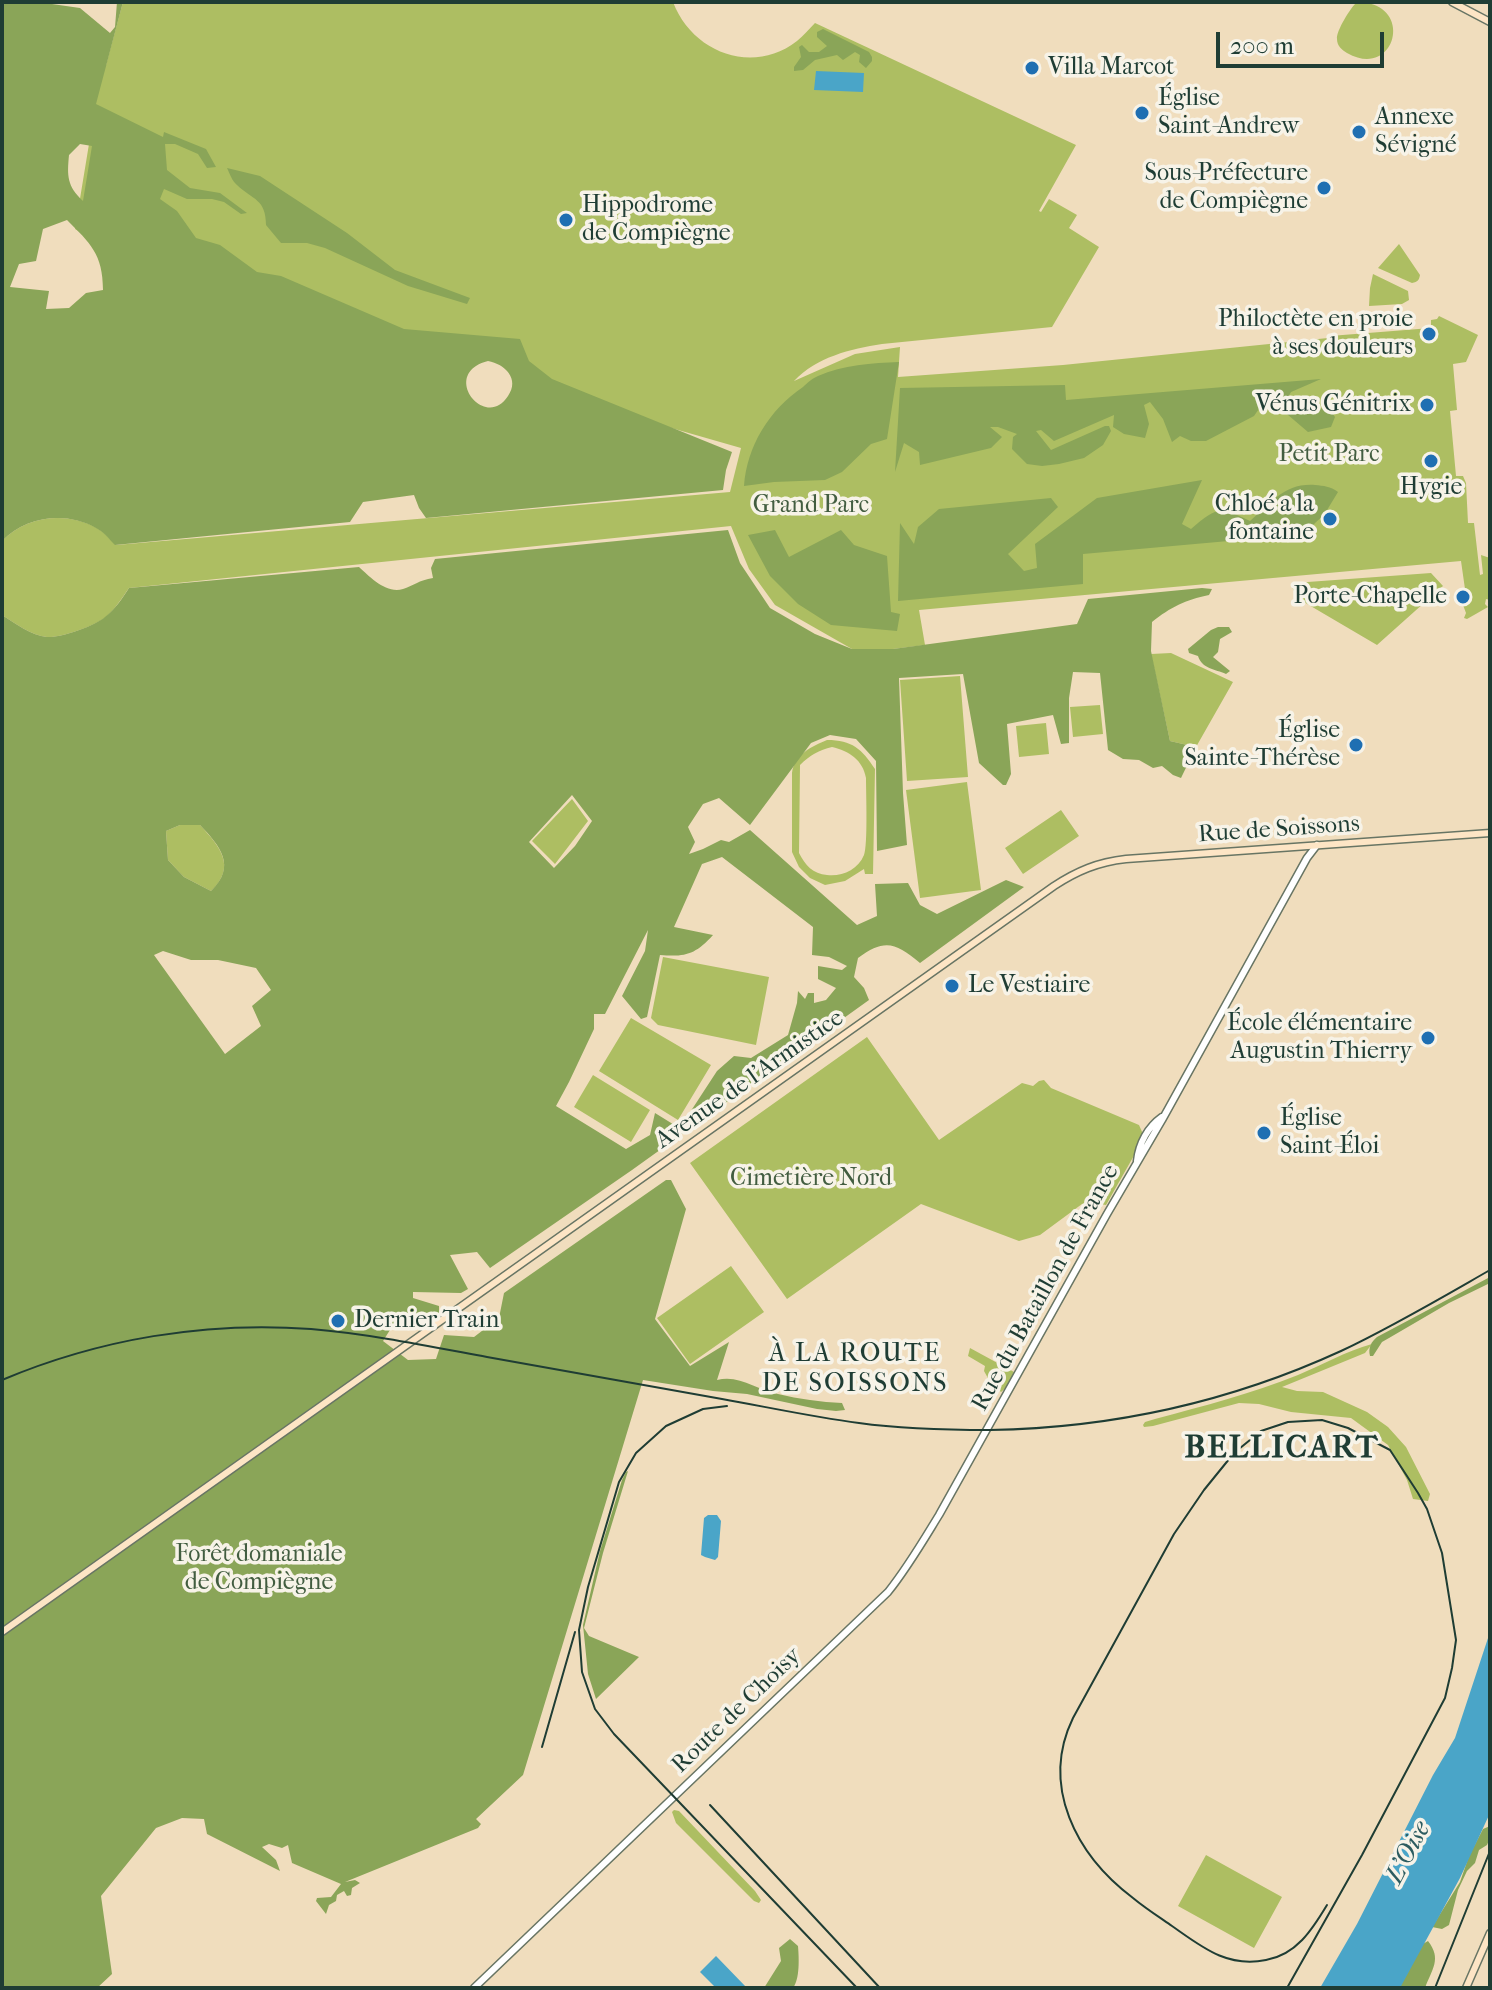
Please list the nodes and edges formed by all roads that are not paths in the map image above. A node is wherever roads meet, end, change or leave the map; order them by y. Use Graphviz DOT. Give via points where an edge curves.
graph roads {
  1 [pos="1452,2"];
  2 [pos="1490,22"];
  3 [pos="1490,833"];
  4 [pos="1317,845"];
  5 [pos="1074,874"];
  6 [pos="987,1430"];
  7 [pos="2,1632"];
  8 [pos="1490,1933"];
  9 [pos="474,1988"];
  10 [pos="1466,1988"];
  1 -- 2 [label="main road"];
  3 -- 4 [label="main road, Rue de Soissons"];
  4 -- 5 [label="main road, Rue de Soissons" via="1118,860"];
  4 -- 6 [label="street, Rue du Bataillon de France"];
  5 -- 7 [label="main road, Avenue de l'Armistice"];
  6 -- 9 [label="street, Route de Choisy" via="888,1592"];
  8 -- 10 [label="main road"];
}
